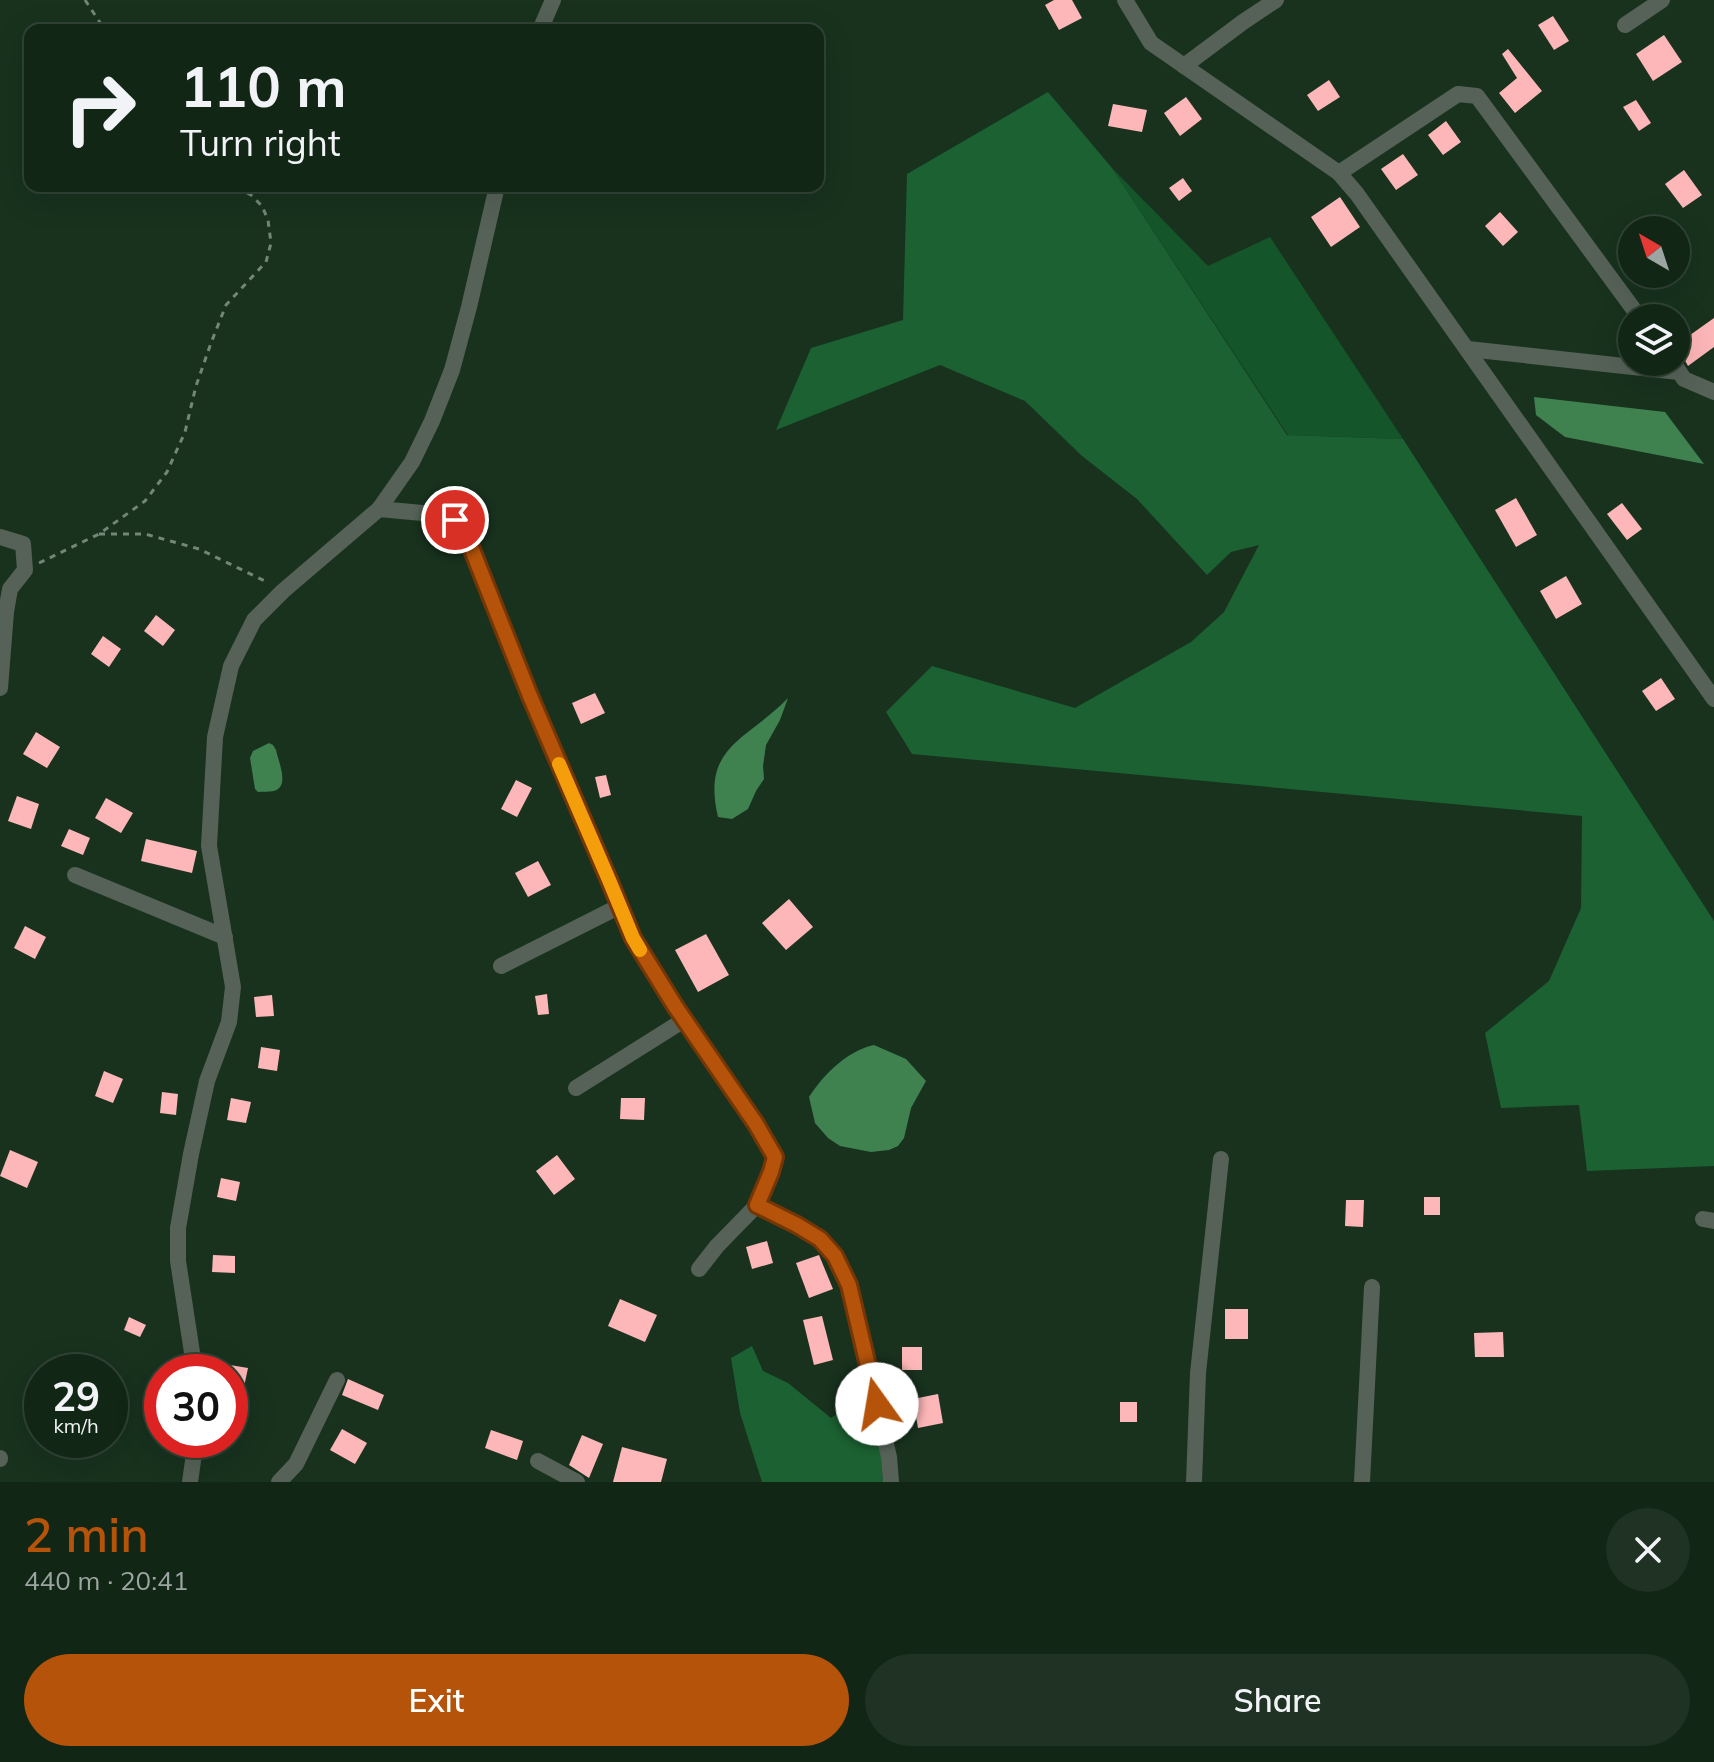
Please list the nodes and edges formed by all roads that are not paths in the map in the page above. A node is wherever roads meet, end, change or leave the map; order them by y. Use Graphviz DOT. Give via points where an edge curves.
graph roads {
  1 [pos="553,0"];
  2 [pos="1125,0"];
  3 [pos="1276,0"];
  4 [pos="1662,0"];
  5 [pos="543,24"];
  6 [pos="1625,25"];
  7 [pos="1184,66"];
  8 [pos="1339,173"];
  9 [pos="496,192"];
  10 [pos="1630,304"];
  11 [pos="1468,349"];
  12 [pos="1618,362"];
  13 [pos="1682,376"];
  14 [pos="1714,392"];
  15 [pos="379,509"];
  16 [pos="0,537"];
  17 [pos="0,688"];
  18 [pos="1714,699"];
  19 [pos="75,875"];
  20 [pos="620,906"];
  21 [pos="225,937"];
  22 [pos="501,966"];
  23 [pos="684,1020"];
  24 [pos="576,1088"];
  25 [pos="1221,1159"];
  26 [pos="757,1205"];
  27 [pos="699,1269"];
  28 [pos="1372,1287"];
  29 [pos="192,1354"];
  30 [pos="337,1380"];
  31 [pos="193,1458"];
  32 [pos="538,1461"];
  33 [pos="190,1482"];
  34 [pos="279,1482"];
  35 [pos="577,1482"];
  36 [pos="891,1482"];
  37 [pos="1194,1482"];
  38 [pos="1362,1482"];
  1 -- 5 [label="street"];
  2 -- 7 [label="street" via="1151,43"];
  3 -- 7 [label="street"];
  4 -- 6 [label="street"];
  7 -- 8 [label="street"];
  8 -- 10 [label="street" via="1458,94 1477,96"];
  8 -- 11 [label="street"];
  9 -- 15 [label="street" via="452,370 412,462"];
  11 -- 12 [label="street"];
  11 -- 18 [label="street"];
  13 -- 14 [label="street"];
  15 -- 20 [label="street" via="444,515 465,532"];
  15 -- 21 [label="street" via="254,620 231,666 215,737 209,846"];
  16 -- 17 [label="street" via="23,544 25,570 10,589"];
  19 -- 21 [label="street"];
  20 -- 22 [label="street"];
  20 -- 23 [label="street" via="633,938"];
  21 -- 29 [label="street" via="233,987 229,1022 207,1081 178,1228"];
  23 -- 24 [label="street"];
  23 -- 26 [label="street" via="775,1157"];
  25 -- 37 [label="street" via="1198,1373"];
  26 -- 27 [label="street"];
  26 -- 36 [label="street" via="820,1239 835,1256 849,1285"];
  28 -- 38 [label="street"];
  30 -- 34 [label="street" via="296,1464"];
  31 -- 33 [label="street"];
  32 -- 35 [label="street"];
}
